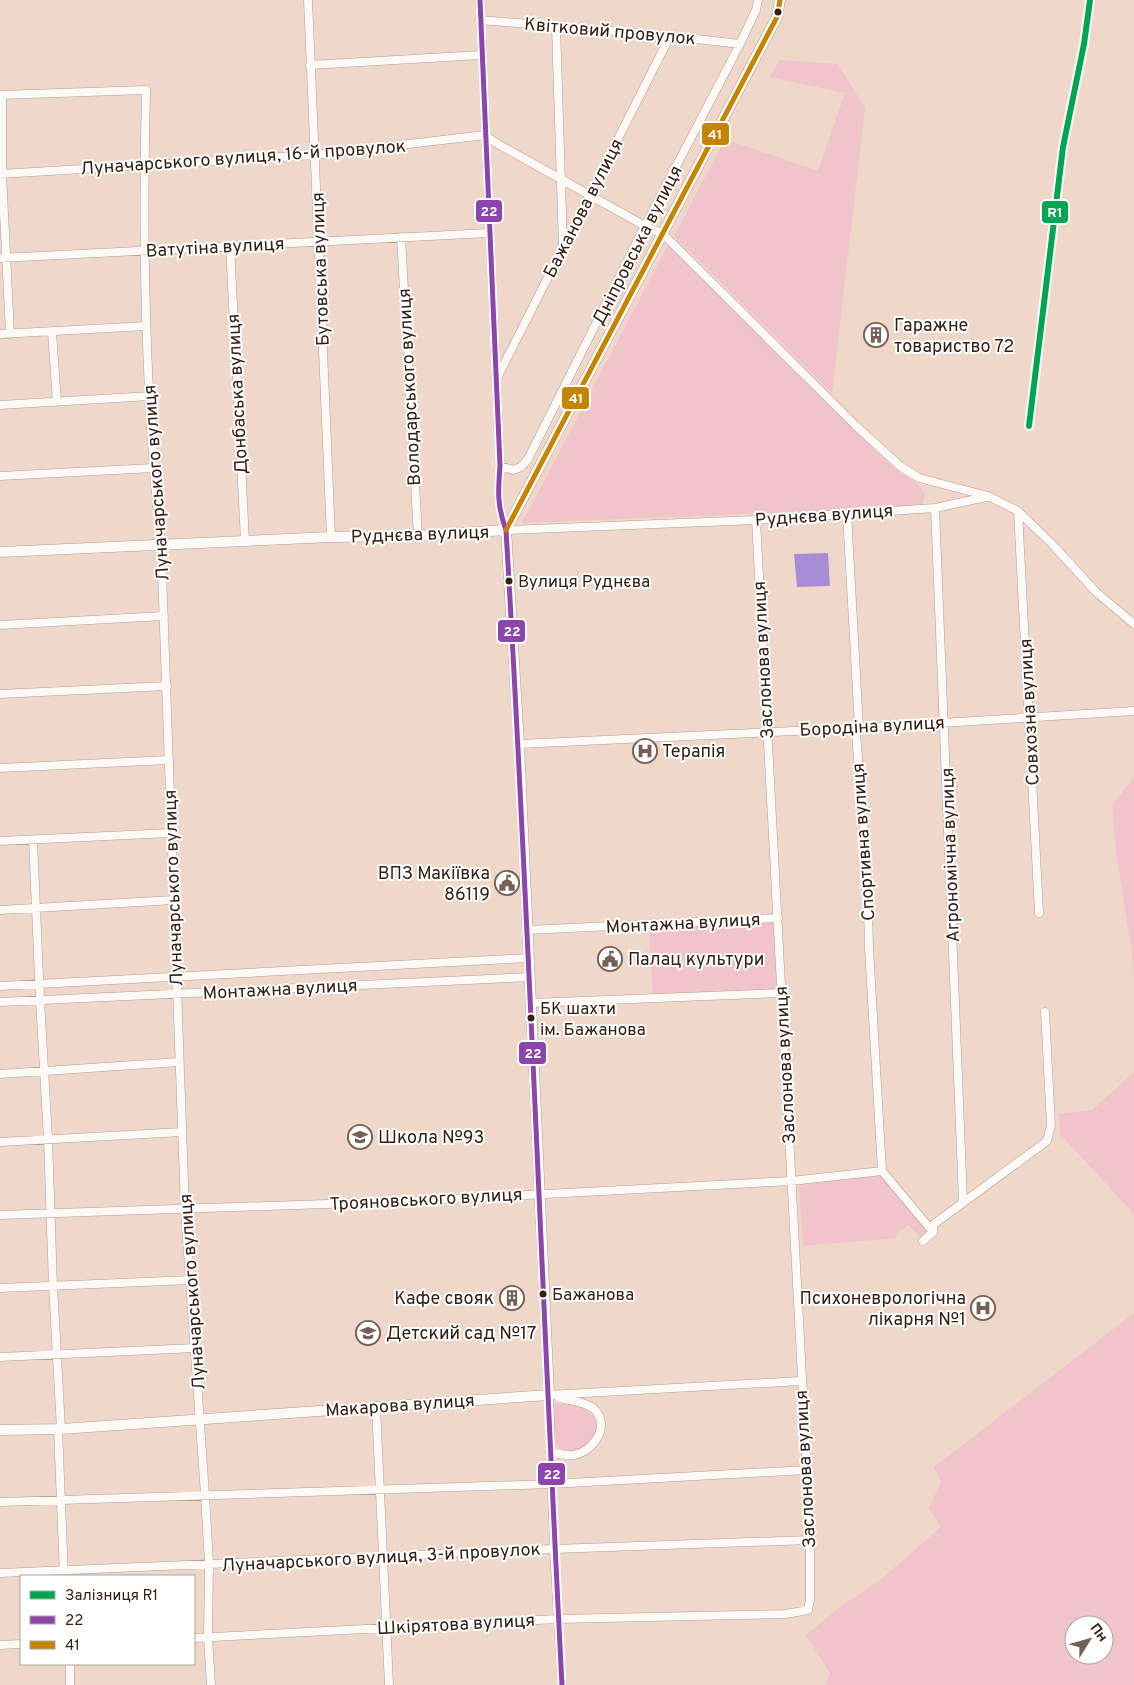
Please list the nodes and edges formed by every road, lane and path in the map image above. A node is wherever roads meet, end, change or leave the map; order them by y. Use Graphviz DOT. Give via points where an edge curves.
graph roads {
  1 [pos="308,0"];
  2 [pos="480,0"];
  3 [pos="758,0"];
  4 [pos="780,0"];
  5 [pos="480,20"];
  6 [pos="556,26"];
  7 [pos="670,36"];
  8 [pos="740,44"];
  9 [pos="482,55"];
  10 [pos="310,66"];
  11 [pos="1,95"];
  12 [pos="485,135"];
  13 [pos="315,155"];
  14 [pos="144,166"];
  15 [pos="1,174"];
  16 [pos="559,178"];
  17 [pos="590,195"];
  18 [pos="645,226"];
  19 [pos="489,233"];
  20 [pos="663,234"];
  21 [pos="401,238"];
  22 [pos="318,242"];
  23 [pos="230,246"];
  24 [pos="563,248"];
  25 [pos="146,251"];
  26 [pos="3,258"];
  27 [pos="146,326"];
  28 [pos="52,332"];
  29 [pos="0,334"];
  30 [pos="10,334"];
  31 [pos="496,380"];
  32 [pos="150,396"];
  33 [pos="57,402"];
  34 [pos="0,405"];
  35 [pos="500,466"];
  36 [pos="153,468"];
  37 [pos="0,476"];
  38 [pos="988,496"];
  39 [pos="935,508"];
  40 [pos="1018,511"];
  41 [pos="847,514"];
  42 [pos="756,520"];
  43 [pos="506,530"];
  44 [pos="418,536"];
  45 [pos="331,537"];
  46 [pos="245,541"];
  47 [pos="162,545"];
  48 [pos="0,552"];
  49 [pos="164,616"];
  50 [pos="1134,624"];
  51 [pos="0,626"];
  52 [pos="167,686"];
  53 [pos="0,694"];
  54 [pos="1134,711"];
  55 [pos="1029,718"];
  56 [pos="945,722"];
  57 [pos="859,728"];
  58 [pos="767,731"];
  59 [pos="519,744"];
  60 [pos="169,760"];
  61 [pos="0,768"];
  62 [pos="172,833"];
  63 [pos="33,840"];
  64 [pos="0,841"];
  65 [pos="174,900"];
  66 [pos="36,908"];
  67 [pos="0,910"];
  68 [pos="1039,913"];
  69 [pos="778,918"];
  70 [pos="528,930"];
  71 [pos="529,958"];
  72 [pos="176,976"];
  73 [pos="530,977"];
  74 [pos="39,984"];
  75 [pos="0,986"];
  76 [pos="781,993"];
  77 [pos="177,994"];
  78 [pos="40,1000"];
  79 [pos="0,1002"];
  80 [pos="531,1003"];
  81 [pos="1045,1012"];
  82 [pos="179,1062"];
  83 [pos="44,1071"];
  84 [pos="0,1074"];
  85 [pos="182,1132"];
  86 [pos="48,1140"];
  87 [pos="0,1142"];
  88 [pos="882,1171"];
  89 [pos="791,1181"];
  90 [pos="540,1193"];
  91 [pos="963,1201"];
  92 [pos="185,1209"];
  93 [pos="51,1213"];
  94 [pos="0,1215"];
  95 [pos="933,1232"];
  96 [pos="924,1241"];
  97 [pos="191,1280"];
  98 [pos="53,1286"];
  99 [pos="0,1288"];
  100 [pos="195,1348"];
  101 [pos="57,1355"];
  102 [pos="0,1357"];
  103 [pos="801,1381"];
  104 [pos="549,1395"];
  105 [pos="376,1406"];
  106 [pos="200,1418"];
  107 [pos="60,1429"];
  108 [pos="0,1430"];
  109 [pos="550,1452"];
  110 [pos="806,1470"];
  111 [pos="551,1484"];
  112 [pos="380,1489"];
  113 [pos="205,1495"];
  114 [pos="62,1499"];
  115 [pos="0,1502"];
  116 [pos="810,1540"];
  117 [pos="554,1549"];
  118 [pos="382,1557"];
  119 [pos="209,1564"];
  120 [pos="0,1572"];
  121 [pos="64,1573"];
  122 [pos="808,1610"];
  123 [pos="558,1619"];
  124 [pos="386,1627"];
  125 [pos="208,1637"];
  126 [pos="195,1638"];
  127 [pos="20,1644"];
  128 [pos="0,1645"];
  129 [pos="70,1665"];
  130 [pos="70,1685"];
  131 [pos="211,1685"];
  132 [pos="389,1685"];
  133 [pos="562,1685"];
  1 -- 10 [label="street, Бутовська вулиця"];
  2 -- 5 [label="street"];
  3 -- 8 [label="street, Дніпровська вулиця"];
  4 -- 20 [label="street, Дніпровська вулиця" via="777,17"];
  5 -- 6 [label="street, Квітковий провулок"];
  5 -- 9 [label="street"];
  6 -- 7 [label="street, Квітковий провулок"];
  6 -- 16 [label="street"];
  7 -- 8 [label="street, Квітковий провулок"];
  7 -- 17 [label="street, Бажанова вулиця"];
  8 -- 18 [label="street, Дніпровська вулиця"];
  9 -- 10 [label="street"];
  9 -- 12 [label="street"];
  10 -- 13 [label="street, Бутовська вулиця"];
  11 -- 14 [label="street, Луначарського вулиця" via="146,90"];
  11 -- 15 [label="street"];
  12 -- 13 [label="street, Луначарського вулиця, 16-й провулок"];
  12 -- 16 [label="street"];
  12 -- 19 [label="street"];
  13 -- 14 [label="street, Луначарського вулиця, 16-й провулок"];
  13 -- 22 [label="street, Бутовська вулиця"];
  14 -- 15 [label="street, Луначарського вулиця, 16-й провулок"];
  14 -- 25 [label="street, Луначарського вулиця"];
  15 -- 26 [label="street"];
  16 -- 17 [label="street"];
  16 -- 24 [label="street"];
  17 -- 18 [label="street"];
  17 -- 24 [label="street, Бажанова вулиця"];
  18 -- 20 [label="street"];
  18 -- 35 [label="street, Дніпровська вулиця" via="528,459 513,470"];
  19 -- 21 [label="street, Ватутіна вулиця"];
  19 -- 31 [label="street"];
  20 -- 38 [label="street" via="900,466 919,478"];
  20 -- 43 [label="street, Дніпровська вулиця"];
  21 -- 22 [label="street, Ватутіна вулиця"];
  21 -- 44 [label="street, Володарського вулиця"];
  22 -- 23 [label="street, Ватутіна вулиця"];
  22 -- 45 [label="street, Бутовська вулиця"];
  23 -- 25 [label="street, Ватутіна вулиця"];
  23 -- 46 [label="street, Донбаська вулиця"];
  24 -- 31 [label="street, Бажанова вулиця"];
  25 -- 26 [label="street, Ватутіна вулиця"];
  25 -- 27 [label="street, Луначарського вулиця"];
  26 -- 30 [label="street"];
  27 -- 28 [label="street"];
  27 -- 32 [label="street, Луначарського вулиця"];
  28 -- 30 [label="street"];
  28 -- 33 [label="street"];
  29 -- 30 [label="street"];
  31 -- 35 [label="street"];
  32 -- 33 [label="street"];
  32 -- 36 [label="street, Луначарського вулиця"];
  33 -- 34 [label="street"];
  35 -- 43 [label="street" via="498,496"];
  36 -- 37 [label="street"];
  36 -- 47 [label="street, Луначарського вулиця"];
  38 -- 39 [label="street, Руднєва вулиця"];
  38 -- 40 [label="street"];
  39 -- 41 [label="street, Руднєва вулиця"];
  39 -- 56 [label="street, Агрономічна вулиця"];
  40 -- 50 [label="street" via="1096,592"];
  40 -- 55 [label="street, Совхозна вулиця"];
  41 -- 42 [label="street, Руднєва вулиця"];
  41 -- 57 [label="street, Спортивна вулиця"];
  42 -- 43 [label="street, Руднєва вулиця"];
  42 -- 58 [label="street, Заслонова вулиця"];
  43 -- 44 [label="street, Руднєва вулиця"];
  43 -- 59 [label="street"];
  44 -- 45 [label="street, Руднєва вулиця"];
  45 -- 46 [label="street, Руднєва вулиця"];
  46 -- 47 [label="street, Руднєва вулиця"];
  47 -- 48 [label="street, Руднєва вулиця"];
  47 -- 49 [label="street, Луначарського вулиця"];
  49 -- 51 [label="street"];
  49 -- 52 [label="street, Луначарського вулиця"];
  52 -- 53 [label="street"];
  52 -- 60 [label="street, Луначарського вулиця"];
  54 -- 55 [label="street, Бородіна вулиця"];
  55 -- 56 [label="street, Бородіна вулиця"];
  55 -- 68 [label="street, Совхозна вулиця"];
  56 -- 57 [label="street, Бородіна вулиця"];
  56 -- 91 [label="street, Агрономічна вулиця"];
  57 -- 58 [label="street, Бородіна вулиця"];
  57 -- 88 [label="street, Спортивна вулиця" via="856,734 867,872"];
  58 -- 59 [label="street, Бородіна вулиця"];
  58 -- 69 [label="street, Заслонова вулиця"];
  59 -- 70 [label="street"];
  60 -- 61 [label="street"];
  60 -- 62 [label="street, Луначарського вулиця"];
  62 -- 63 [label="street"];
  62 -- 65 [label="street, Луначарського вулиця"];
  63 -- 64 [label="street"];
  63 -- 66 [label="street"];
  65 -- 66 [label="street"];
  65 -- 72 [label="street, Луначарського вулиця"];
  66 -- 67 [label="street"];
  66 -- 74 [label="street"];
  69 -- 70 [label="street, Монтажна вулиця"];
  69 -- 76 [label="street, Заслонова вулиця"];
  70 -- 71 [label="street"];
  71 -- 72 [label="street, Монтажна вулиця"];
  71 -- 73 [label="street"];
  72 -- 74 [label="street, Монтажна вулиця"];
  72 -- 77 [label="street, Луначарського вулиця"];
  73 -- 77 [label="street, Монтажна вулиця" via="213,995"];
  73 -- 80 [label="street"];
  74 -- 75 [label="street, Монтажна вулиця"];
  74 -- 78 [label="street"];
  76 -- 80 [label="street"];
  76 -- 89 [label="street, Заслонова вулиця"];
  77 -- 78 [label="street, Монтажна вулиця"];
  77 -- 82 [label="street, Луначарського вулиця"];
  78 -- 79 [label="street, Монтажна вулиця"];
  78 -- 83 [label="street"];
  80 -- 90 [label="street"];
  81 -- 91 [label="street" via="1051,1126 1047,1141"];
  82 -- 83 [label="street"];
  82 -- 85 [label="street, Луначарського вулиця"];
  83 -- 84 [label="street"];
  83 -- 86 [label="street"];
  85 -- 86 [label="street"];
  85 -- 92 [label="street, Луначарського вулиця"];
  86 -- 87 [label="street"];
  86 -- 93 [label="street"];
  88 -- 89 [label="street, Трояновського вулиця"];
  88 -- 95 [label="street"];
  89 -- 90 [label="street, Трояновського вулиця"];
  89 -- 103 [label="street, Заслонова вулиця"];
  90 -- 92 [label="street, Трояновського вулиця"];
  90 -- 104 [label="street"];
  91 -- 95 [label="street" via="934,1224"];
  92 -- 93 [label="street, Трояновського вулиця"];
  92 -- 97 [label="street, Луначарського вулиця"];
  93 -- 94 [label="street, Трояновського вулиця"];
  93 -- 98 [label="street"];
  95 -- 96 [label="street"];
  97 -- 98 [label="street"];
  97 -- 100 [label="street, Луначарського вулиця"];
  98 -- 99 [label="street"];
  98 -- 101 [label="street"];
  100 -- 101 [label="street"];
  100 -- 106 [label="street, Луначарського вулиця"];
  101 -- 102 [label="street"];
  101 -- 107 [label="street"];
  103 -- 104 [label="street, Макарова вулиця"];
  103 -- 110 [label="street, Заслонова вулиця"];
  104 -- 105 [label="street, Макарова вулиця"];
  104 -- 109 [label="street"];
  104 -- 109 [label="street" via="591,1406 600,1418 601,1426 597,1440 585,1451 568,1456"];
  105 -- 106 [label="street, Макарова вулиця"];
  105 -- 112 [label="street"];
  106 -- 107 [label="street, Макарова вулиця"];
  106 -- 113 [label="street, Луначарського вулиця"];
  107 -- 108 [label="street, Макарова вулиця"];
  107 -- 114 [label="street"];
  109 -- 111 [label="street"];
  110 -- 111 [label="street"];
  110 -- 116 [label="street, Заслонова вулиця"];
  111 -- 112 [label="street"];
  111 -- 117 [label="street"];
  112 -- 113 [label="street"];
  112 -- 118 [label="street"];
  113 -- 114 [label="street"];
  113 -- 119 [label="street, Луначарського вулиця"];
  114 -- 115 [label="street"];
  114 -- 121 [label="street"];
  116 -- 117 [label="street, Луначарського вулиця, 3-й провулок"];
  116 -- 122 [label="street, Заслонова вулиця"];
  117 -- 118 [label="street, Луначарського вулиця, 3-й провулок"];
  117 -- 123 [label="street"];
  118 -- 119 [label="street, Луначарського вулиця, 3-й провулок"];
  118 -- 124 [label="street"];
  119 -- 121 [label="street, Луначарського вулиця, 3-й провулок"];
  119 -- 125 [label="street, Луначарського вулиця"];
  120 -- 121 [label="street, Луначарського вулиця, 3-й провулок"];
  122 -- 123 [label="street, Шкірятова вулиця" via="786,1614"];
  123 -- 124 [label="street, Шкірятова вулиця"];
  123 -- 133 [label="street"];
  124 -- 125 [label="street, Шкірятова вулиця"];
  124 -- 132 [label="street"];
  125 -- 126 [label="street, Шкірятова вулиця"];
  125 -- 131 [label="street, Луначарського вулиця"];
  127 -- 128 [label="street"];
  129 -- 130 [label="street"];
}
